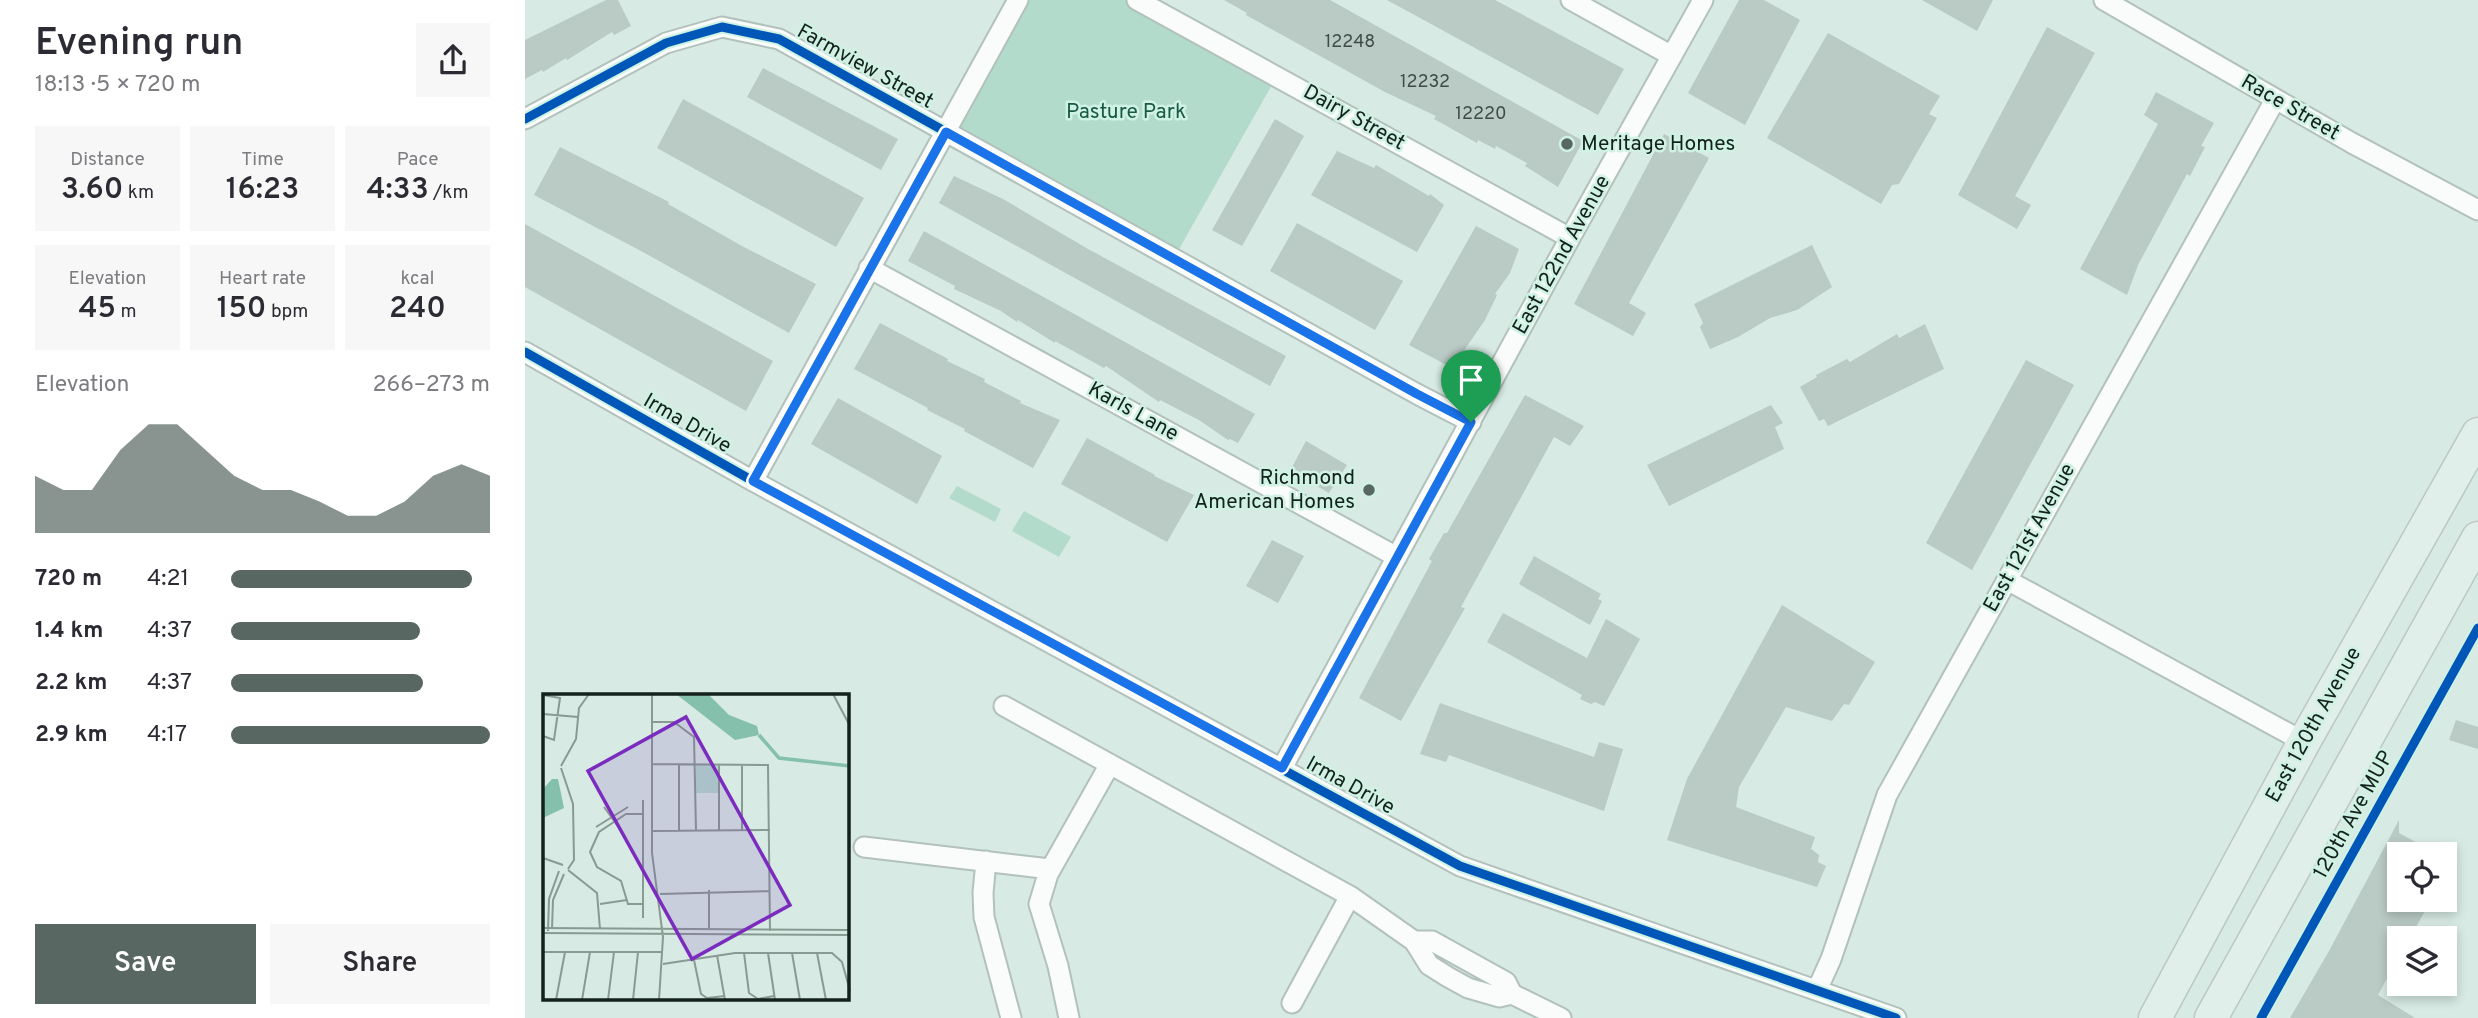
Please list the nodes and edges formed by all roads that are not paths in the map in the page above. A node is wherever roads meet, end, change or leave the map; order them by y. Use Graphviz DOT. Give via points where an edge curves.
graph roads {
  1 [pos="1018,0"];
  2 [pos="1137,0"];
  3 [pos="1571,0"];
  4 [pos="1703,0"];
  5 [pos="2104,0"];
  6 [pos="1672,56"];
  7 [pos="2275,100"];
  8 [pos="525,119"];
  9 [pos="946,132"];
  10 [pos="2478,211"];
  11 [pos="1570,238"];
  12 [pos="869,268"];
  13 [pos="525,352"];
  14 [pos="1471,422"];
  15 [pos="2478,434"];
  16 [pos="753,481"];
  17 [pos="2478,538"];
  18 [pos="1397,557"];
  19 [pos="2007,580"];
  20 [pos="1004,706"];
  21 [pos="2304,742"];
  22 [pos="1110,764"];
  23 [pos="1282,768"];
  24 [pos="864,847"];
  25 [pos="986,861"];
  26 [pos="1051,869"];
  27 [pos="1350,896"];
  28 [pos="1817,990"];
  29 [pos="1292,1003"];
  30 [pos="1010,1018"];
  31 [pos="1069,1018"];
  32 [pos="1561,1018"];
  33 [pos="1896,1018"];
  34 [pos="2155,1018"];
  35 [pos="2211,1018"];
  1 -- 9 [label="street"];
  2 -- 11 [label="street, Dairy Street"];
  3 -- 6 [label="street"];
  4 -- 6 [label="street, East 122nd Avenue"];
  5 -- 7 [label="street, Race Street"];
  6 -- 11 [label="street, East 122nd Avenue"];
  7 -- 10 [label="street, Race Street"];
  7 -- 19 [label="street, East 121st Avenue"];
  8 -- 9 [label="street, Farmview Street" via="666,43 722,27 779,39"];
  9 -- 12 [label="street"];
  9 -- 14 [label="street, Farmview Street"];
  11 -- 14 [label="street, East 122nd Avenue"];
  12 -- 16 [label="street"];
  12 -- 18 [label="street, Karls Lane"];
  13 -- 16 [label="street, Irma Drive"];
  14 -- 18 [label="street, East 122nd Avenue"];
  15 -- 21 [label="main road, East 120th Avenue"];
  16 -- 23 [label="street, Irma Drive"];
  17 -- 35 [label="main road"];
  18 -- 23 [label="street, East 122nd Avenue"];
  19 -- 21 [label="street"];
  19 -- 28 [label="street, East 121st Avenue" via="1887,795"];
  20 -- 22 [label="street"];
  21 -- 34 [label="main road, East 120th Avenue"];
  22 -- 26 [label="street"];
  22 -- 27 [label="street"];
  23 -- 28 [label="street, Irma Drive" via="1460,866"];
  24 -- 25 [label="street"];
  25 -- 26 [label="street"];
  25 -- 30 [label="street" via="984,917"];
  26 -- 31 [label="street" via="1039,904"];
  27 -- 29 [label="street"];
  27 -- 32 [label="street" via="1414,941 1429,965 1458,983 1499,997 1512,994"];
  28 -- 33 [label="street, Irma Drive"];
}
